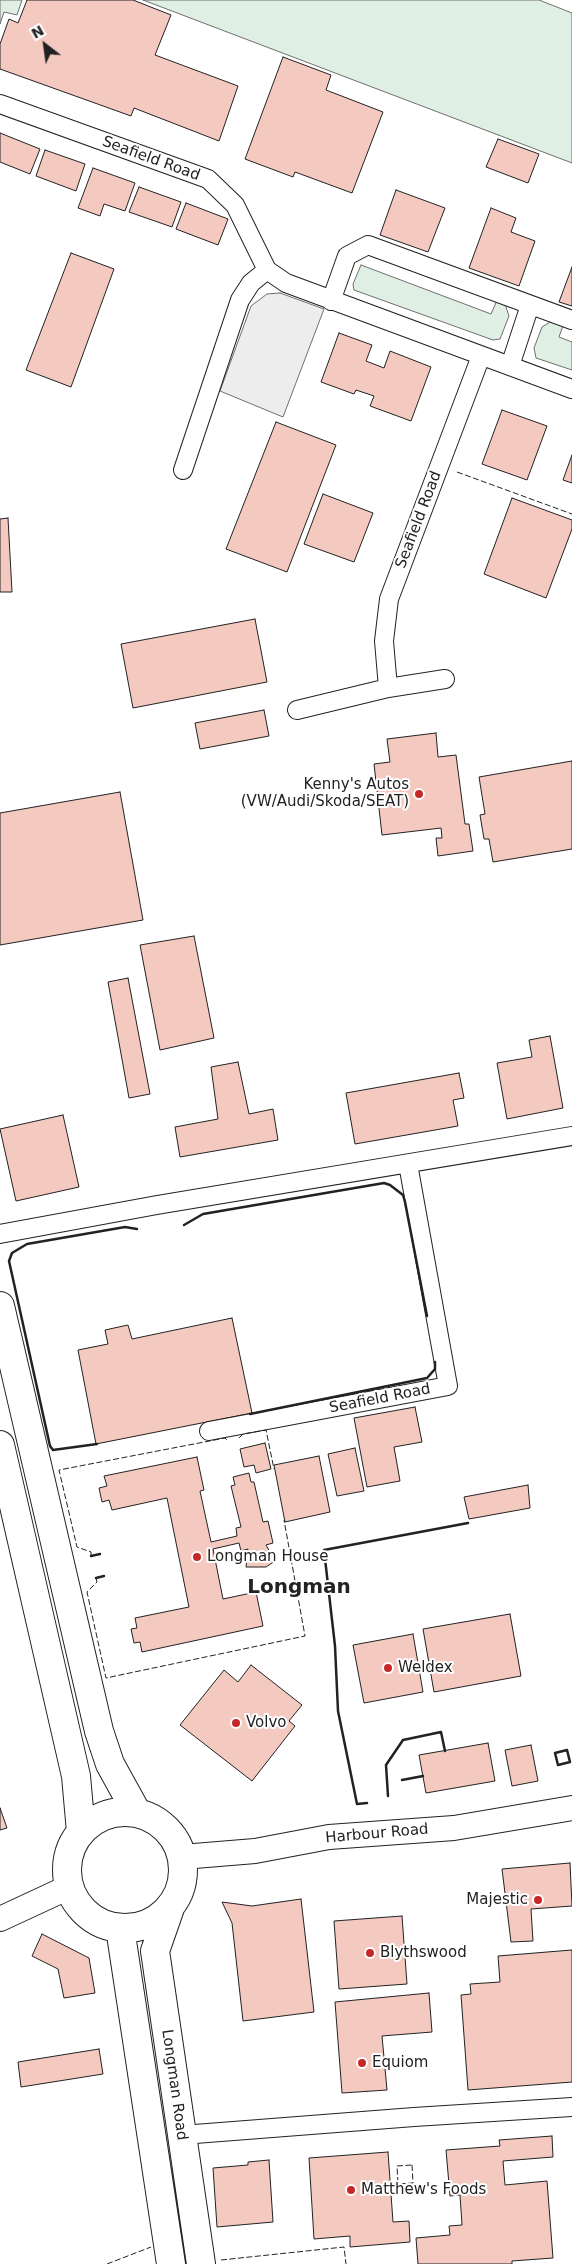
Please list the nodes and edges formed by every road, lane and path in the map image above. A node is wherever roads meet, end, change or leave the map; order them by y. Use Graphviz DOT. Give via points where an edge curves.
graph roads {
  1 [pos="0,104"];
  2 [pos="267,270"];
  3 [pos="331,301"];
  4 [pos="530,305"];
  5 [pos="572,320"];
  6 [pos="481,356"];
  7 [pos="510,366"];
  8 [pos="572,389"];
  9 [pos="182,470"];
  10 [pos="444,679"];
  11 [pos="388,688"];
  12 [pos="297,710"];
  13 [pos="572,1136"];
  14 [pos="408,1164"];
  15 [pos="0,1234"];
  16 [pos="0,1306"];
  17 [pos="209,1431"];
  18 [pos="0,1445"];
  19 [pos="572,1808"];
  20 [pos="137,1812"];
  21 [pos="81,1832"];
  22 [pos="182,1857"];
  23 [pos="69,1887"];
  24 [pos="170,1908"];
  25 [pos="0,1919"];
  26 [pos="120,1928"];
  27 [pos="572,2107"];
  28 [pos="182,2135"];
  29 [pos="171,2264"];
  30 [pos="201,2264"];
  1 -- 2 [label="street, Seafield Road" via="208,179 235,205"];
  2 -- 3 [label="street" via="286,283"];
  2 -- 9 [label="street" via="251,283 240,300"];
  3 -- 4 [label="street" via="347,256 368,245"];
  3 -- 6 [label="street"];
  4 -- 5 [label="street"];
  4 -- 7 [label="street"];
  6 -- 7 [label="street"];
  6 -- 11 [label="street, Seafield Road" via="389,599 384,641"];
  7 -- 8 [label="street"];
  10 -- 11 [label="street"];
  11 -- 12 [label="street"];
  13 -- 14 [label="street"];
  14 -- 15 [label="street"];
  14 -- 17 [label="street, Seafield Road" via="448,1386"];
  16 -- 20 [label="highway" via="99,1731 110,1764"];
  18 -- 21 [label="highway" via="76,1776"];
  19 -- 22 [label="street, Harbour Road" via="454,1828 329,1836 255,1851"];
  20 -- 21 [label="highway" via="106,1815"];
  20 -- 22 [label="highway" via="166,1828"];
  21 -- 23 [label="highway" via="69,1858"];
  22 -- 24 [label="highway" via="184,1875"];
  23 -- 25 [label="street"];
  23 -- 26 [label="highway" via="88,1915"];
  24 -- 26 [label="highway" via="156,1920 138,1927"];
  24 -- 28 [label="highway, Longman Road" via="155,1950"];
  26 -- 29 [label="highway, Longman Road"];
  27 -- 28 [label="street"];
  28 -- 30 [label="highway, Longman Road"];
}
